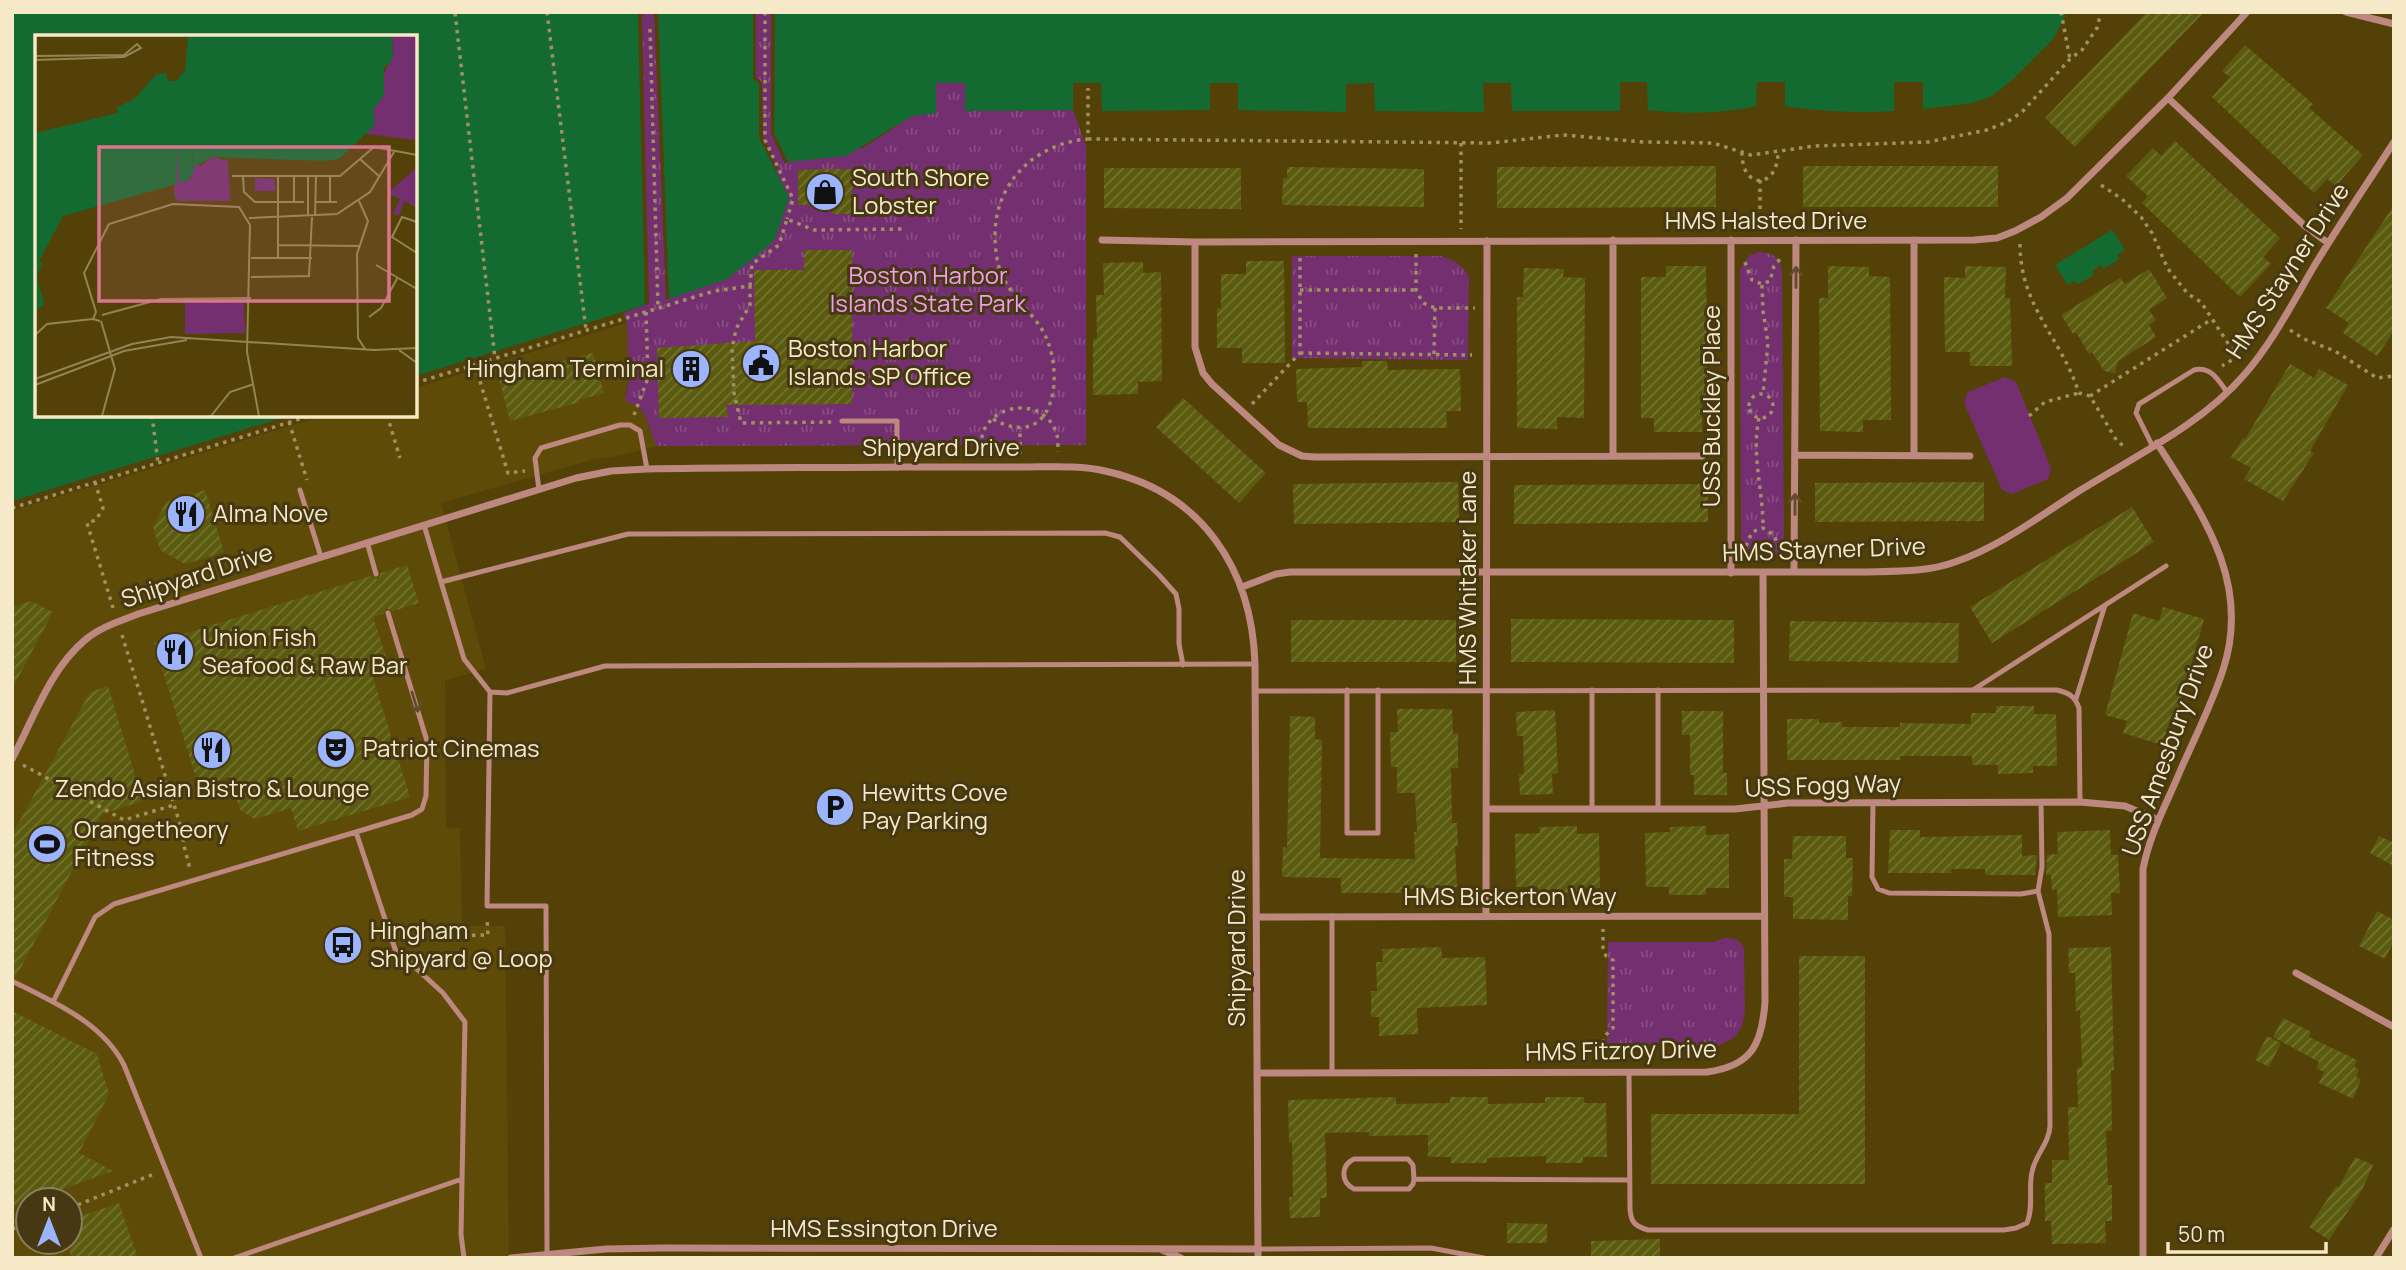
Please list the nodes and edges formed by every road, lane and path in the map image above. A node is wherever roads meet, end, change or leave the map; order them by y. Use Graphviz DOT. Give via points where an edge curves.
graph roads {
  1 [pos="547,12"];
  2 [pos="765,12"];
  3 [pos="2061,12"];
  4 [pos="2101,12"];
  5 [pos="2247,12"];
  6 [pos="2346,12"];
  7 [pos="455,13"];
  8 [pos="2394,24"];
  9 [pos="650,29"];
  10 [pos="2070,59"];
  11 [pos="1088,88"];
  12 [pos="2168,98"];
  13 [pos="1088,139"];
  14 [pos="2394,142"];
  15 [pos="1461,143"];
  16 [pos="1742,152"];
  17 [pos="1778,152"];
  18 [pos="1760,180"];
  19 [pos="2077,188"];
  20 [pos="787,219"];
  21 [pos="905,229"];
  22 [pos="2015,231"];
  23 [pos="1102,240"];
  24 [pos="1613,240"];
  25 [pos="1731,240"];
  26 [pos="1760,240"];
  27 [pos="1796,240"];
  28 [pos="1914,240"];
  29 [pos="1416,241"];
  30 [pos="1461,241"];
  31 [pos="1487,241"];
  32 [pos="1195,242"];
  33 [pos="1300,242"];
  34 [pos="2328,243"];
  35 [pos="1762,284"];
  36 [pos="750,286"];
  37 [pos="1300,290"];
  38 [pos="1416,290"];
  39 [pos="658,308"];
  40 [pos="1435,308"];
  41 [pos="1487,308"];
  42 [pos="646,312"];
  43 [pos="2212,319"];
  44 [pos="2280,323"];
  45 [pos="586,330"];
  46 [pos="1300,353"];
  47 [pos="1434,354"];
  48 [pos="1487,355"];
  49 [pos="495,358"];
  50 [pos="475,365"];
  51 [pos="2215,376"];
  52 [pos="2394,376"];
  53 [pos="416,383"];
  54 [pos="2227,392"];
  55 [pos="2079,393"];
  56 [pos="1763,394"];
  57 [pos="2090,396"];
  58 [pos="1244,413"];
  59 [pos="152,416"];
  60 [pos="307,416"];
  61 [pos="387,416"];
  62 [pos="1044,416"];
  63 [pos="2029,416"];
  64 [pos="1759,418"];
  65 [pos="993,419"];
  66 [pos="842,421"];
  67 [pos="289,422"];
  68 [pos="630,425"];
  69 [pos="1020,428"];
  70 [pos="2155,444"];
  71 [pos="1795,455"];
  72 [pos="1914,455"];
  73 [pos="1613,456"];
  74 [pos="1702,456"];
  75 [pos="1970,456"];
  76 [pos="1487,457"];
  77 [pos="400,458"];
  78 [pos="2132,458"];
  79 [pos="158,463"];
  80 [pos="978,467"];
  81 [pos="1020,467"];
  82 [pos="1060,467"];
  83 [pos="535,468"];
  84 [pos="897,468"];
  85 [pos="647,469"];
  86 [pos="95,482"];
  87 [pos="309,487"];
  88 [pos="300,490"];
  89 [pos="539,490"];
  90 [pos="12,508"];
  91 [pos="424,525"];
  92 [pos="1763,528"];
  93 [pos="367,542"];
  94 [pos="1744,550"];
  95 [pos="321,557"];
  96 [pos="2165,566"];
  97 [pos="1794,572"];
  98 [pos="1487,573"];
  99 [pos="1731,573"];
  100 [pos="1763,573"];
  101 [pos="376,574"];
  102 [pos="441,582"];
  103 [pos="1241,587"];
  104 [pos="2105,605"];
  105 [pos="114,608"];
  106 [pos="387,613"];
  107 [pos="122,636"];
  108 [pos="1255,664"];
  109 [pos="1183,665"];
  110 [pos="1763,689"];
  111 [pos="1347,690"];
  112 [pos="1378,690"];
  113 [pos="1486,690"];
  114 [pos="1592,690"];
  115 [pos="1658,690"];
  116 [pos="1973,690"];
  117 [pos="1255,691"];
  118 [pos="490,692"];
  119 [pos="2076,699"];
  120 [pos="12,759"];
  121 [pos="2080,802"];
  122 [pos="1872,803"];
  123 [pos="2042,803"];
  124 [pos="174,805"];
  125 [pos="1764,805"];
  126 [pos="1487,808"];
  127 [pos="1592,808"];
  128 [pos="1658,808"];
  129 [pos="2158,820"];
  130 [pos="356,832"];
  131 [pos="194,880"];
  132 [pos="2038,891"];
  133 [pos="487,906"];
  134 [pos="1486,915"];
  135 [pos="1332,916"];
  136 [pos="1603,916"];
  137 [pos="1764,916"];
  138 [pos="1256,917"];
  139 [pos="391,939"];
  140 [pos="2296,973"];
  141 [pos="12,981"];
  142 [pos="53,1002"];
  143 [pos="2394,1027"];
  144 [pos="1332,1072"];
  145 [pos="1602,1072"];
  146 [pos="1257,1073"];
  147 [pos="1629,1073"];
  148 [pos="166,1170"];
  149 [pos="462,1179"];
  150 [pos="1414,1179"];
  151 [pos="1629,1180"];
  152 [pos="84,1202"];
  153 [pos="2394,1229"];
  154 [pos="1156,1248"];
  155 [pos="1329,1248"];
  156 [pos="1258,1249"];
  157 [pos="547,1254"];
  158 [pos="1455,1254"];
  159 [pos="201,1258"];
  160 [pos="234,1258"];
  161 [pos="464,1258"];
  162 [pos="511,1258"];
  163 [pos="1181,1258"];
  164 [pos="1258,1258"];
  165 [pos="1328,1258"];
  166 [pos="1484,1258"];
  167 [pos="2143,1258"];
  168 [pos="2376,1258"];
  1 -- 45 [label="path"];
  2 -- 20 [label="path" via="765,139 793,199"];
  3 -- 10 [label="path"];
  4 -- 10 [label="path" via="2091,39"];
  5 -- 12 [label="street, HMS Halsted Drive"];
  6 -- 8 [label="street"];
  7 -- 49 [label="path"];
  9 -- 39 [label="path"];
  10 -- 17 [label="path" via="2022,112 1987,130 1928,142 1815,146"];
  11 -- 13 [label="path"];
  12 -- 19 [label="street, HMS Halsted Drive"];
  12 -- 34 [label="street"];
  13 -- 15 [label="path"];
  13 -- 62 [label="path" via="1038,153 1009,183 995,225 998,266 1047,340 1054,361 1053,399"];
  14 -- 34 [label="street, HMS Stayner Drive"];
  15 -- 16 [label="path" via="1563,135 1713,143"];
  15 -- 30 [label="path"];
  16 -- 17 [label="path"];
  16 -- 18 [label="path" via="1743,169"];
  17 -- 18 [label="path" via="1774,173"];
  18 -- 26 [label="path"];
  19 -- 22 [label="street, HMS Halsted Drive"];
  19 -- 43 [label="path" via="2086,197 2099,183 2132,207 2152,233 2168,269"];
  20 -- 21 [label="path" via="814,230"];
  20 -- 36 [label="path" via="779,245 752,264"];
  22 -- 28 [label="street, HMS Halsted Drive" via="1997,238"];
  22 -- 55 [label="path" via="2025,288 2069,364"];
  23 -- 32 [label="street, HMS Halsted Drive"];
  24 -- 25 [label="street, HMS Halsted Drive"];
  24 -- 31 [label="street, HMS Halsted Drive"];
  24 -- 73 [label="street"];
  25 -- 26 [label="street, HMS Halsted Drive"];
  25 -- 35 [label="path" via="1752,280"];
  25 -- 99 [label="street, USS Buckley Place"];
  26 -- 27 [label="street, HMS Halsted Drive"];
  27 -- 28 [label="street, HMS Halsted Drive"];
  27 -- 35 [label="path" via="1774,267 1770,281"];
  71 -- 27 [label="street, one-way"];
  28 -- 72 [label="street"];
  29 -- 30 [label="street, HMS Halsted Drive"];
  29 -- 33 [label="street, HMS Halsted Drive"];
  29 -- 38 [label="path"];
  30 -- 31 [label="street, HMS Halsted Drive"];
  31 -- 41 [label="street, HMS Whitaker Lane"];
  32 -- 33 [label="street, HMS Halsted Drive"];
  32 -- 58 [label="street" via="1197,361 1212,384"];
  33 -- 37 [label="path"];
  34 -- 44 [label="street, HMS Stayner Drive"];
  35 -- 56 [label="path" via="1768,343"];
  36 -- 39 [label="path" via="714,291"];
  36 -- 66 [label="path" via="750,305 736,329 732,349 741,423"];
  37 -- 38 [label="path"];
  37 -- 46 [label="path"];
  38 -- 40 [label="path" via="1423,303"];
  39 -- 42 [label="path"];
  40 -- 41 [label="path"];
  40 -- 47 [label="path"];
  41 -- 48 [label="street, HMS Whitaker Lane"];
  42 -- 45 [label="path"];
  42 -- 68 [label="path" via="648,378"];
  43 -- 51 [label="path" via="2236,357"];
  43 -- 57 [label="path"];
  44 -- 52 [label="path" via="2377,378"];
  44 -- 54 [label="street, HMS Stayner Drive"];
  45 -- 49 [label="path"];
  46 -- 47 [label="path"];
  46 -- 58 [label="path"];
  47 -- 48 [label="path"];
  48 -- 76 [label="street, HMS Whitaker Lane"];
  49 -- 50 [label="path"];
  50 -- 53 [label="path"];
  50 -- 83 [label="path" via="508,473"];
  51 -- 54 [label="lane"];
  51 -- 70 [label="lane" via="2206,369 2194,370 2139,404 2137,419"];
  54 -- 70 [label="street, HMS Stayner Drive"];
  55 -- 57 [label="path"];
  55 -- 63 [label="path" via="2045,402"];
  56 -- 64 [label="path" via="1771,399 1773,408"];
  56 -- 64 [label="path" via="1754,396 1749,404 1751,413"];
  57 -- 78 [label="path"];
  58 -- 76 [label="street" via="1279,445 1302,456"];
  59 -- 79 [label="path"];
  60 -- 67 [label="path"];
  61 -- 77 [label="path"];
  62 -- 65 [label="path" via="1018,407"];
  62 -- 69 [label="path"];
  62 -- 82 [label="path" via="1057,435"];
  64 -- 92 [label="path" via="1755,451"];
  65 -- 69 [label="path" via="1008,428"];
  65 -- 80 [label="path" via="983,433"];
  66 -- 84 [label="lane" via="897,421"];
  67 -- 79 [label="path"];
  67 -- 87 [label="path"];
  68 -- 83 [label="lane" via="541,448"];
  68 -- 85 [label="lane" via="640,431"];
  69 -- 81 [label="path"];
  70 -- 78 [label="street, HMS Stayner Drive"];
  70 -- 129 [label="street, USS Amesbury Drive" via="2211,532 2227,576 2231,607 2223,669"];
  71 -- 72 [label="street"];
  97 -- 71 [label="street, one-way"];
  72 -- 75 [label="street"];
  73 -- 74 [label="street"];
  73 -- 76 [label="street"];
  76 -- 98 [label="street, HMS Whitaker Lane"];
  78 -- 97 [label="street, HMS Stayner Drive" via="1994,544 1954,563 1908,570"];
  79 -- 86 [label="path"];
  80 -- 81 [label="street, Shipyard Drive"];
  80 -- 84 [label="street, Shipyard Drive"];
  81 -- 82 [label="street, Shipyard Drive"];
  82 -- 103 [label="street, Shipyard Drive" via="1103,470 1161,492 1204,527 1236,571"];
  83 -- 89 [label="lane"];
  84 -- 85 [label="street, Shipyard Drive"];
  85 -- 89 [label="street, Shipyard Drive" via="594,474"];
  86 -- 90 [label="path"];
  86 -- 105 [label="path" via="103,508 96,520 88,523"];
  88 -- 95 [label="lane"];
  89 -- 91 [label="street, Shipyard Drive"];
  91 -- 93 [label="street, Shipyard Drive"];
  91 -- 102 [label="lane"];
  92 -- 94 [label="path" via="1752,532"];
  92 -- 97 [label="path" via="1773,535"];
  93 -- 95 [label="street, Shipyard Drive"];
  93 -- 101 [label="lane"];
  95 -- 120 [label="street, Shipyard Drive" via="101,629 71,654 58,672"];
  96 -- 104 [label="lane"];
  97 -- 100 [label="street, HMS Stayner Drive"];
  98 -- 99 [label="street, HMS Stayner Drive"];
  98 -- 103 [label="street, HMS Stayner Drive" via="1290,572"];
  98 -- 113 [label="street, HMS Whitaker Lane"];
  99 -- 100 [label="street, HMS Stayner Drive"];
  100 -- 110 [label="street, HMS Fitzroy Drive"];
  102 -- 109 [label="lane" via="628,534 1105,533 1120,537 1176,594"];
  102 -- 118 [label="lane" via="464,659"];
  103 -- 108 [label="street, Shipyard Drive"];
  104 -- 116 [label="lane"];
  104 -- 119 [label="lane"];
  106 -- 130 [label="lane, one-way" via="425,732 426,796 418,813"];
  107 -- 124 [label="path"];
  108 -- 109 [label="lane"];
  108 -- 117 [label="street, Shipyard Drive"];
  109 -- 118 [label="lane" via="605,666 507,693"];
  110 -- 115 [label="lane"];
  110 -- 116 [label="lane"];
  110 -- 125 [label="street, HMS Fitzroy Drive"];
  111 -- 112 [label="lane"];
  111 -- 112 [label="lane" via="1347,833 1378,833"];
  111 -- 117 [label="lane"];
  112 -- 113 [label="lane"];
  113 -- 114 [label="lane"];
  113 -- 126 [label="street, HMS Whitaker Lane"];
  114 -- 115 [label="lane"];
  114 -- 127 [label="lane"];
  115 -- 128 [label="lane"];
  116 -- 119 [label="lane" via="2057,690"];
  117 -- 138 [label="street, Shipyard Drive"];
  118 -- 133 [label="lane"];
  119 -- 121 [label="lane"];
  120 -- 124 [label="path" via="124,820"];
  121 -- 123 [label="street, USS Fogg Way"];
  121 -- 129 [label="street, USS Fogg Way" via="2124,806"];
  122 -- 123 [label="street, USS Fogg Way"];
  122 -- 125 [label="street, USS Fogg Way"];
  122 -- 132 [label="lane" via="1872,877 1878,889 1889,893"];
  123 -- 132 [label="lane"];
  124 -- 131 [label="path"];
  125 -- 128 [label="street, USS Fogg Way"];
  125 -- 137 [label="street, HMS Fitzroy Drive"];
  126 -- 127 [label="street, USS Fogg Way"];
  126 -- 134 [label="street, HMS Whitaker Lane"];
  127 -- 128 [label="street, USS Fogg Way"];
  129 -- 167 [label="street, USS Amesbury Drive" via="2148,846 2142,886"];
  130 -- 131 [label="lane"];
  130 -- 139 [label="lane"];
  131 -- 142 [label="lane" via="121,902 95,917"];
  132 -- 151 [label="lane" via="2049,934 2050,1126 2045,1146 2034,1162 2027,1223 2004,1230 1648,1230 1631,1221"];
  133 -- 139 [label="path" via="488,935"];
  133 -- 157 [label="lane" via="546,906"];
  134 -- 135 [label="street, HMS Bickerton Way"];
  134 -- 136 [label="street, HMS Bickerton Way"];
  135 -- 138 [label="street, HMS Bickerton Way"];
  135 -- 144 [label="lane"];
  136 -- 137 [label="street, HMS Bickerton Way"];
  136 -- 145 [label="path" via="1603,948 1613,960 1613,1028 1603,1039"];
  137 -- 147 [label="street, HMS Fitzroy Drive" via="1765,1002 1754,1050 1724,1070"];
  138 -- 146 [label="street, Shipyard Drive"];
  139 -- 149 [label="lane" via="395,949 443,993 465,1022"];
  140 -- 143 [label="street"];
  141 -- 142 [label="lane"];
  142 -- 148 [label="lane" via="113,1044"];
  144 -- 145 [label="street, HMS Fitzroy Drive"];
  144 -- 146 [label="street, HMS Fitzroy Drive"];
  145 -- 147 [label="street, HMS Fitzroy Drive"];
  146 -- 156 [label="street, Shipyard Drive"];
  147 -- 151 [label="lane"];
  148 -- 152 [label="path"];
  148 -- 159 [label="lane"];
  149 -- 160 [label="lane"];
  149 -- 161 [label="lane"];
  150 -- 150 [label="lane" via="1408,1159 1354,1159 1344,1169 1344,1180 1354,1189 1409,1189"];
  150 -- 151 [label="lane"];
  153 -- 168 [label="street"];
  154 -- 156 [label="street, HMS Essington Drive"];
  154 -- 157 [label="street, HMS Essington Drive" via="663,1248"];
  154 -- 163 [label="street"];
  155 -- 156 [label="lane"];
  155 -- 158 [label="lane" via="1431,1248"];
  155 -- 165 [label="lane"];
  156 -- 164 [label="street, Shipyard Drive"];
  157 -- 162 [label="street, HMS Essington Drive"];
  158 -- 166 [label="lane"];
}
